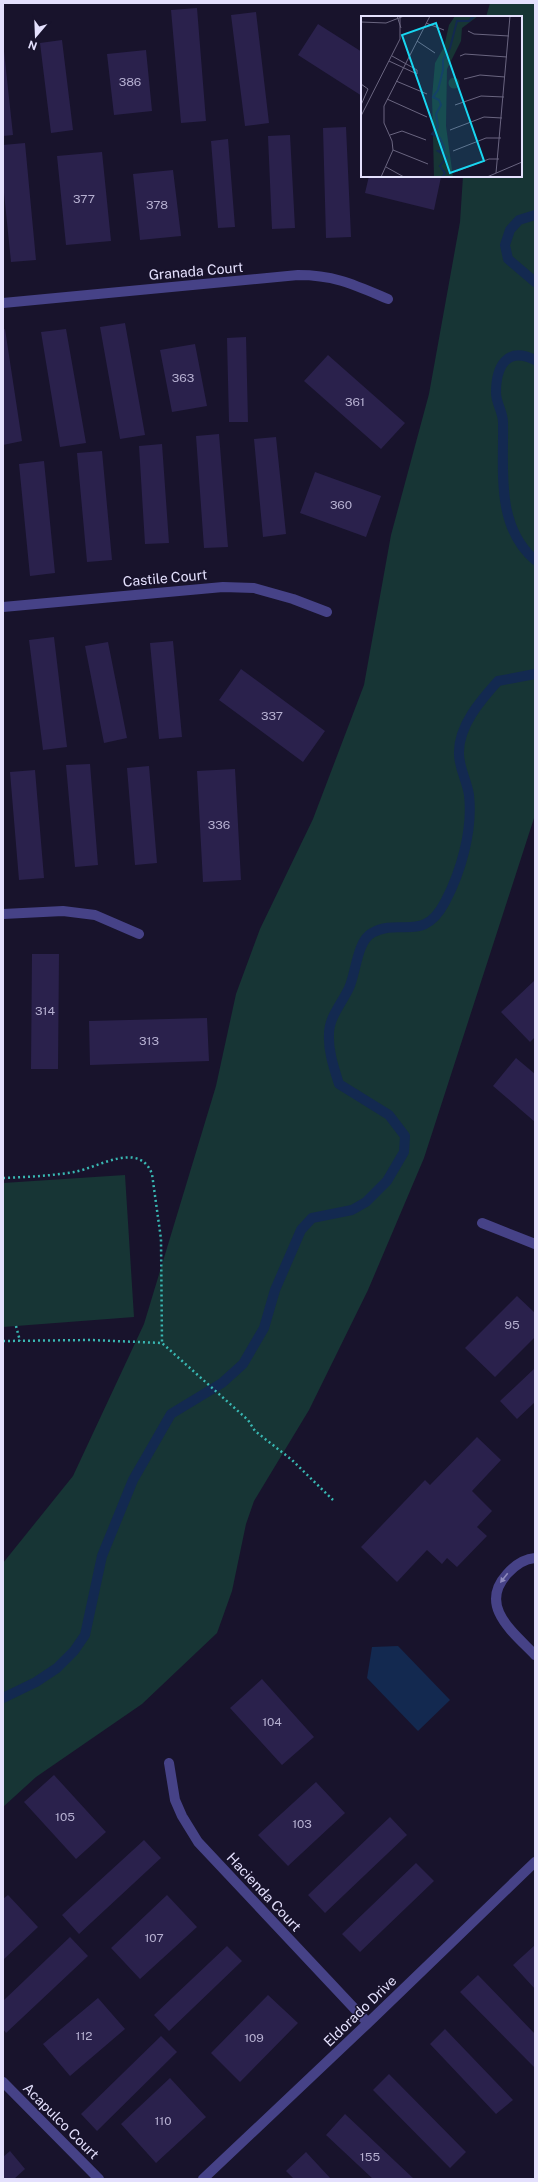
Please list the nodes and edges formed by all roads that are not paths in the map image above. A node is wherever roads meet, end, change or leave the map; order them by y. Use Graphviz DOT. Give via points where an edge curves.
graph roads {
  1 [pos="388,299"];
  2 [pos="3,303"];
  3 [pos="3,607"];
  4 [pos="327,612"];
  5 [pos="3,914"];
  6 [pos="140,934"];
  7 [pos="482,1223"];
  8 [pos="535,1244"];
  9 [pos="535,1558"];
  10 [pos="535,1655"];
  11 [pos="168,1763"];
  12 [pos="535,1862"];
  13 [pos="368,2024"];
  14 [pos="3,2082"];
  15 [pos="99,2179"];
  16 [pos="203,2179"];
  1 -- 2 [label="street, Granada Court" via="341,280 319,275 298,275"];
  3 -- 4 [label="street, Castile Court" via="223,587 254,588"];
  5 -- 6 [label="street" via="63,910 95,915"];
  7 -- 8 [label="street"];
  9 -- 10 [label="street, one-way" via="519,1562 501,1581 496,1592 495,1605 501,1617"];
  11 -- 13 [label="street, Hacienda Court" via="175,1800 198,1842"];
  12 -- 13 [label="street, Eldorado Drive"];
  13 -- 16 [label="street, Eldorado Drive"];
  14 -- 15 [label="street, Acapulco Court"];
}
